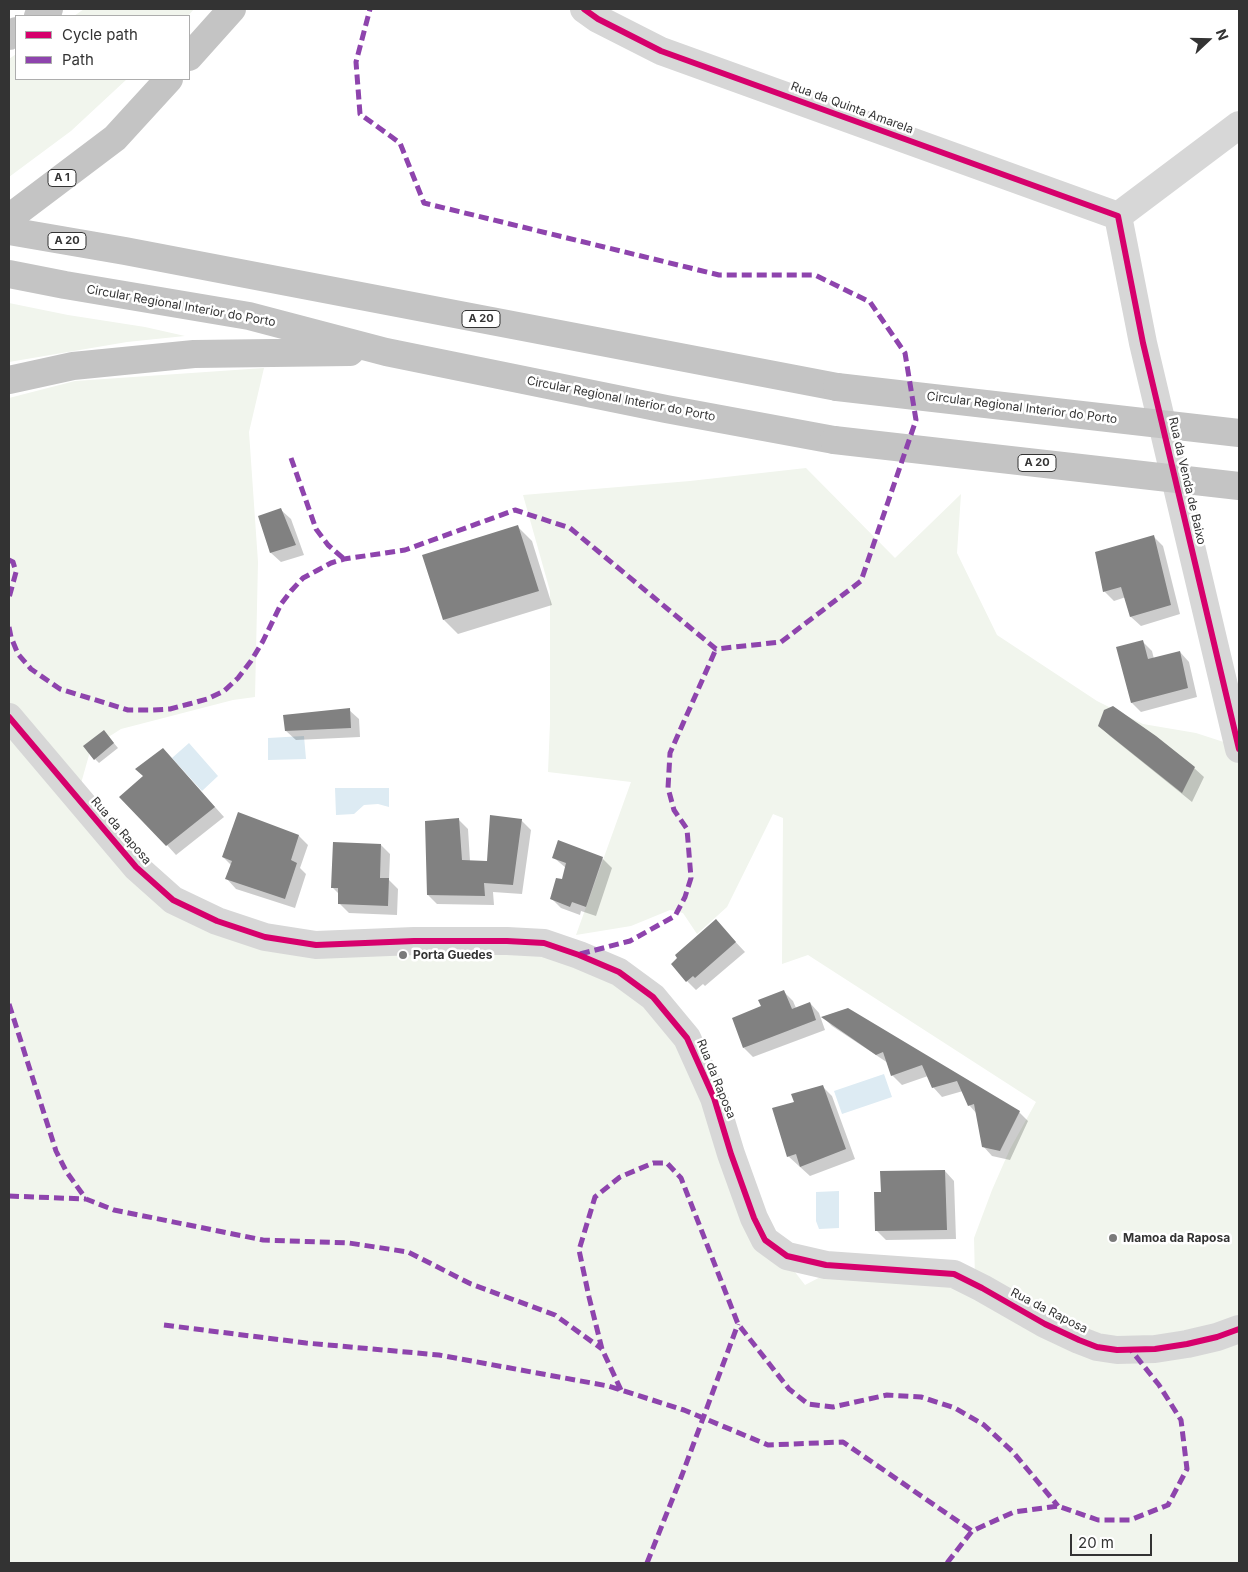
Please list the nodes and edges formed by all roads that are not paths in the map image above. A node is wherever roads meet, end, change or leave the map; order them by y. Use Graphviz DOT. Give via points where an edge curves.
graph roads {
  1 [pos="232,9"];
  2 [pos="584,9"];
  3 [pos="190,56"];
  4 [pos="168,80"];
  5 [pos="1239,125"];
  6 [pos="1118,216"];
  7 [pos="9,218"];
  8 [pos="9,231"];
  9 [pos="9,274"];
  10 [pos="386,352"];
  11 [pos="9,380"];
  12 [pos="1239,433"];
  13 [pos="1239,486"];
  14 [pos="9,717"];
  15 [pos="1239,749"];
  16 [pos="1239,1329"];
  1 -- 3 [label="highway"];
  2 -- 6 [label="street, Rua da Quinta Amarela" via="660,51"];
  4 -- 7 [label="highway, A 1" via="115,138"];
  5 -- 6 [label="street"];
  6 -- 15 [label="street, Rua da Venda de Baixo" via="1143,343"];
  8 -- 12 [label="highway, Circular Regional Interior do Porto / A 20, bridge" via="837,387"];
  9 -- 10 [label="highway, Circular Regional Interior do Porto / A 20" via="249,316"];
  10 -- 11 [label="highway" via="194,354 73,366"];
  10 -- 13 [label="highway, Circular Regional Interior do Porto / A 20, bridge" via="834,440"];
  14 -- 16 [label="street, Rua da Raposa" via="136,867 173,900 217,921 265,937 316,945 414,940 544,943 619,972 653,997 687,1038 714,1098 754,1218 765,1240 786,1256 826,1265 954,1274 1079,1340 1117,1350 1155,1350"];
}
